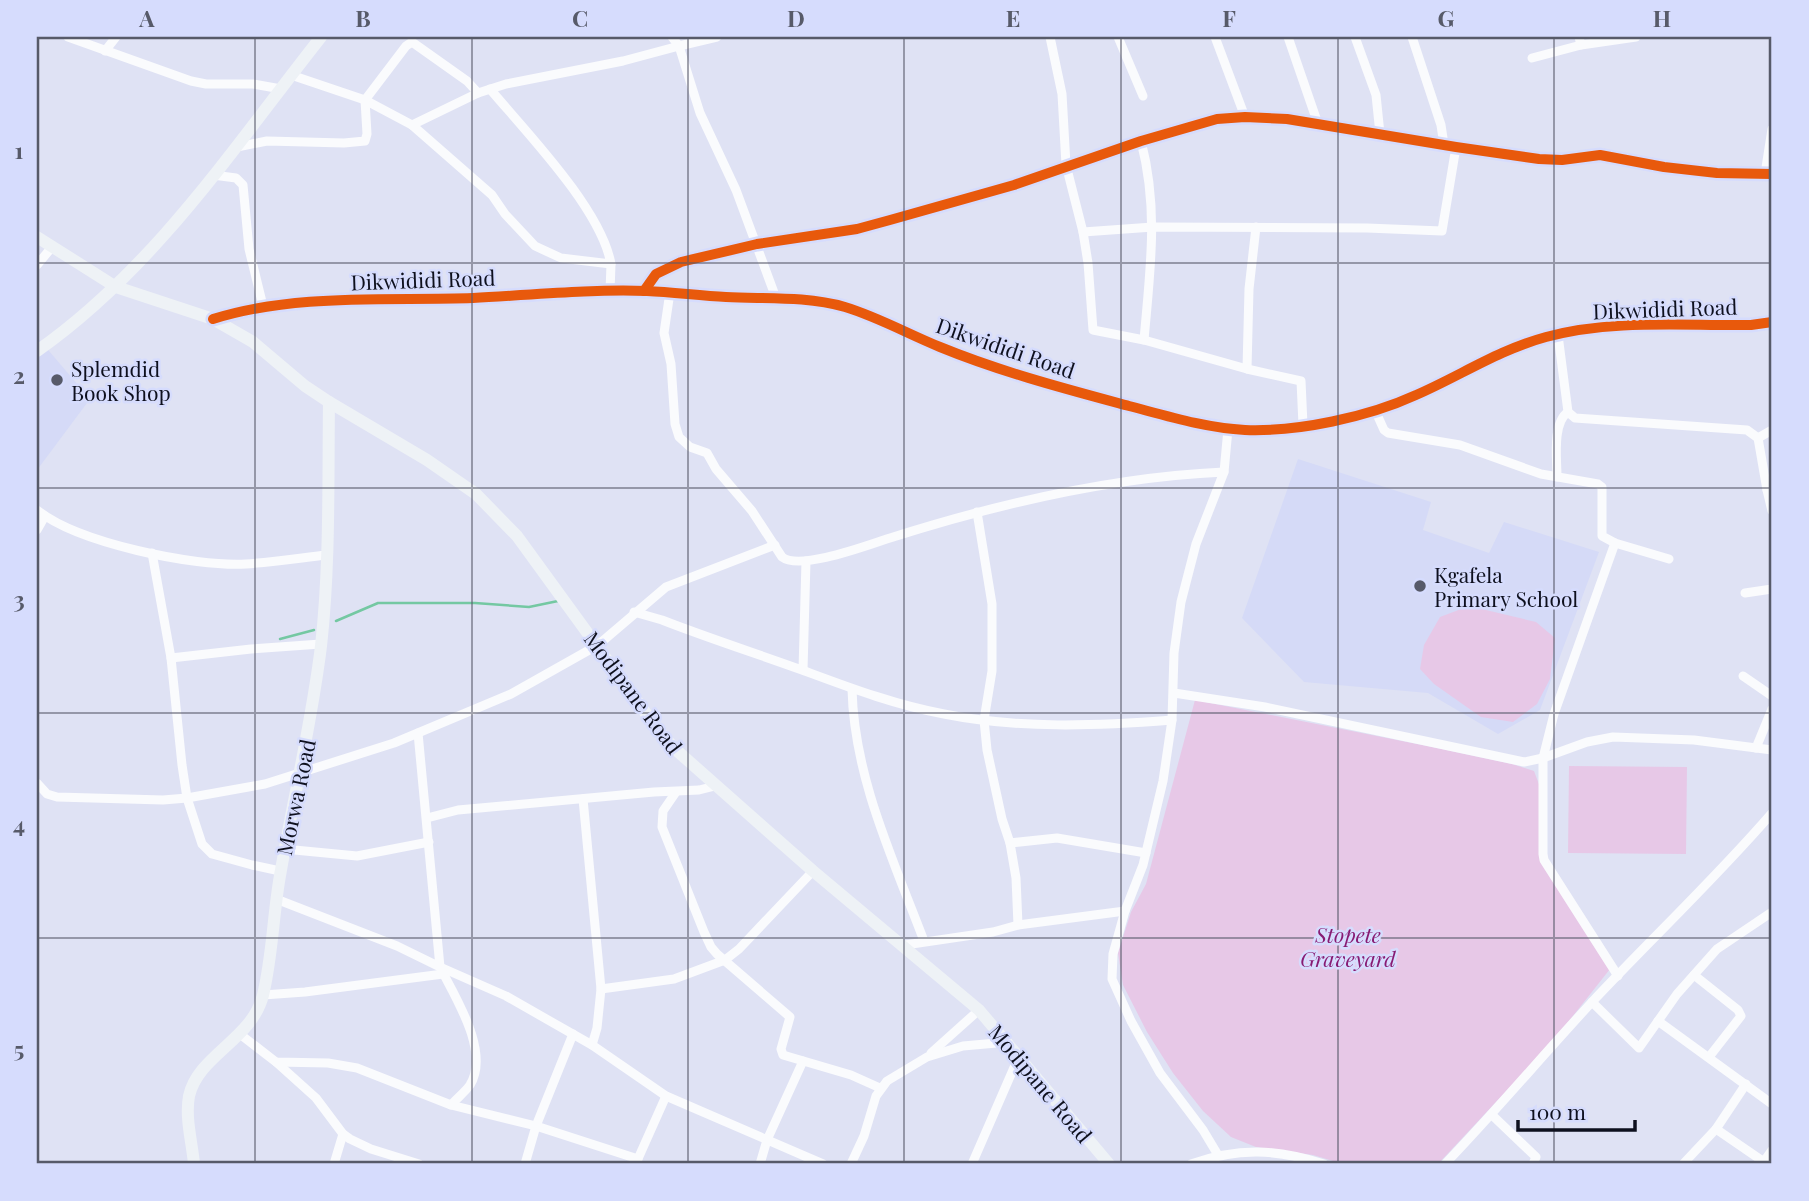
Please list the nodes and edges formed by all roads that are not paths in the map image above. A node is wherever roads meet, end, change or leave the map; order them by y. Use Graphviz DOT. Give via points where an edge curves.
graph roads {
  1 [pos="68,37"];
  2 [pos="116,37"];
  3 [pos="321,37"];
  4 [pos="672,37"];
  5 [pos="717,37"];
  6 [pos="1051,37"];
  7 [pos="1118,37"];
  8 [pos="1215,37"];
  9 [pos="1288,37"];
  10 [pos="1355,37"];
  11 [pos="1412,37"];
  12 [pos="1636,37"];
  13 [pos="1580,41"];
  14 [pos="679,46"];
  15 [pos="105,51"];
  16 [pos="1532,58"];
  17 [pos="291,75"];
  18 [pos="281,89"];
  19 [pos="490,89"];
  20 [pos="478,93"];
  21 [pos="1143,96"];
  22 [pos="365,100"];
  23 [pos="1245,117"];
  24 [pos="1318,124"];
  25 [pos="412,125"];
  26 [pos="1772,129"];
  27 [pos="1380,134"];
  28 [pos="1141,141"];
  29 [pos="1444,145"];
  30 [pos="235,148"];
  31 [pos="1457,148"];
  32 [pos="1066,165"];
  33 [pos="1769,174"];
  34 [pos="213,175"];
  35 [pos="1153,227"];
  36 [pos="1255,227"];
  37 [pos="1083,232"];
  38 [pos="37,237"];
  39 [pos="757,244"];
  40 [pos="52,247"];
  41 [pos="611,264"];
  42 [pos="37,265"];
  43 [pos="116,287"];
  44 [pos="644,291"];
  45 [pos="610,292"];
  46 [pos="670,292"];
  47 [pos="776,298"];
  48 [pos="263,306"];
  49 [pos="213,319"];
  50 [pos="1772,322"];
  51 [pos="1558,335"];
  52 [pos="1144,340"];
  53 [pos="37,351"];
  54 [pos="1247,369"];
  55 [pos="329,402"];
  56 [pos="1375,410"];
  57 [pos="1568,412"];
  58 [pos="1303,425"];
  59 [pos="1228,429"];
  60 [pos="1772,430"];
  61 [pos="1758,438"];
  62 [pos="1224,472"];
  63 [pos="1557,477"];
  64 [pos="1770,490"];
  65 [pos="1772,511"];
  66 [pos="977,512"];
  67 [pos="41,513"];
  68 [pos="37,530"];
  69 [pos="1615,543"];
  70 [pos="775,545"];
  71 [pos="152,553"];
  72 [pos="326,555"];
  73 [pos="1669,559"];
  74 [pos="806,561"];
  75 [pos="1772,589"];
  76 [pos="1745,593"];
  77 [pos="634,612"];
  78 [pos="321,644"];
  79 [pos="598,645"];
  80 [pos="171,658"];
  81 [pos="803,670"];
  82 [pos="1743,676"];
  83 [pos="852,689"];
  84 [pos="1174,693"];
  85 [pos="1772,696"];
  86 [pos="1772,709"];
  87 [pos="984,720"];
  88 [pos="1172,720"];
  89 [pos="418,733"];
  90 [pos="1756,748"];
  91 [pos="1772,750"];
  92 [pos="1543,758"];
  93 [pos="301,772"];
  94 [pos="37,783"];
  95 [pos="715,786"];
  96 [pos="676,792"];
  97 [pos="187,798"];
  98 [pos="583,799"];
  99 [pos="1772,813"];
  100 [pos="427,818"];
  101 [pos="429,842"];
  102 [pos="1010,843"];
  103 [pos="284,849"];
  104 [pos="1146,853"];
  105 [pos="280,870"];
  106 [pos="813,871"];
  107 [pos="276,899"];
  108 [pos="1125,911"];
  109 [pos="1772,912"];
  110 [pos="1018,925"];
  111 [pos="924,941"];
  112 [pos="905,945"];
  113 [pos="724,960"];
  114 [pos="442,971"];
  115 [pos="1694,975"];
  116 [pos="1618,976"];
  117 [pos="601,989"];
  118 [pos="263,995"];
  119 [pos="1592,1002"];
  120 [pos="979,1010"];
  121 [pos="1658,1021"];
  122 [pos="573,1034"];
  123 [pos="241,1035"];
  124 [pos="1008,1042"];
  125 [pos="592,1045"];
  126 [pos="1019,1056"];
  127 [pos="927,1057"];
  128 [pos="1709,1057"];
  129 [pos="803,1061"];
  130 [pos="276,1062"];
  131 [pos="1746,1084"];
  132 [pos="880,1088"];
  133 [pos="666,1096"];
  134 [pos="1772,1104"];
  135 [pos="451,1105"];
  136 [pos="1492,1115"];
  137 [pos="536,1126"];
  138 [pos="1716,1129"];
  139 [pos="343,1134"];
  140 [pos="767,1140"];
  141 [pos="1772,1150"];
  142 [pos="1218,1155"];
  143 [pos="637,1161"];
  144 [pos="1306,1161"];
  145 [pos="1764,1163"];
  146 [pos="194,1164"];
  147 [pos="334,1164"];
  148 [pos="419,1164"];
  149 [pos="525,1164"];
  150 [pos="760,1164"];
  151 [pos="823,1164"];
  152 [pos="851,1164"];
  153 [pos="972,1164"];
  154 [pos="1109,1164"];
  155 [pos="1191,1164"];
  156 [pos="1324,1164"];
  157 [pos="1445,1164"];
  158 [pos="1533,1164"];
  159 [pos="1683,1164"];
  1 -- 15 [label="street"];
  2 -- 15 [label="street"];
  3 -- 17 [label="main road"];
  4 -- 14 [label="street"];
  5 -- 14 [label="street"];
  6 -- 32 [label="street" via="1062,94"];
  7 -- 21 [label="street"];
  8 -- 23 [label="street"];
  9 -- 24 [label="street"];
  10 -- 27 [label="street" via="1376,95"];
  11 -- 29 [label="street"];
  12 -- 13 [label="street"];
  13 -- 16 [label="street"];
  14 -- 19 [label="street"];
  14 -- 39 [label="street" via="700,113"];
  15 -- 18 [label="street" via="206,84"];
  17 -- 18 [label="main road"];
  17 -- 22 [label="street"];
  18 -- 30 [label="main road"];
  19 -- 20 [label="street"];
  19 -- 41 [label="street" via="569,185 602,235"];
  20 -- 22 [label="street" via="412,42"];
  20 -- 25 [label="street"];
  22 -- 25 [label="street"];
  22 -- 30 [label="street" via="367,134 361,143 267,141"];
  23 -- 24 [label="street"];
  23 -- 28 [label="street" via="1217,119"];
  24 -- 27 [label="street"];
  25 -- 41 [label="street" via="492,195 535,246 561,258"];
  26 -- 33 [label="street"];
  27 -- 29 [label="street"];
  28 -- 32 [label="street"];
  28 -- 35 [label="street"];
  29 -- 31 [label="street"];
  30 -- 34 [label="main road"];
  31 -- 33 [label="street" via="1539,159 1600,155 1717,173"];
  31 -- 36 [label="street" via="1442,231"];
  32 -- 37 [label="street"];
  32 -- 39 [label="street" via="1014,185 857,229"];
  34 -- 43 [label="main road"];
  34 -- 48 [label="street" via="236,178 243,185 249,249"];
  35 -- 36 [label="street"];
  35 -- 37 [label="street"];
  35 -- 52 [label="street"];
  36 -- 54 [label="street"];
  37 -- 52 [label="street" via="1093,330"];
  38 -- 40 [label="main road, Modipane Road"];
  39 -- 44 [label="street" via="664,268"];
  39 -- 47 [label="street"];
  40 -- 42 [label="street"];
  40 -- 43 [label="main road, Modipane Road"];
  41 -- 45 [label="street"];
  43 -- 49 [label="main road, Modipane Road"];
  43 -- 53 [label="main road"];
  44 -- 45 [label="main road, Dikwididi Road"];
  44 -- 46 [label="main road, Dikwididi Road"];
  45 -- 48 [label="main road, Dikwididi Road"];
  46 -- 47 [label="main road, Dikwididi Road"];
  46 -- 70 [label="street" via="664,333 679,437 707,453"];
  47 -- 59 [label="main road, Dikwididi Road" via="842,306 981,362"];
  48 -- 49 [label="main road, Dikwididi Road"];
  49 -- 55 [label="main road, Modipane Road" via="253,342"];
  50 -- 51 [label="main road, Dikwididi Road" via="1614,324"];
  51 -- 56 [label="main road, Dikwididi Road" via="1501,352 1417,395"];
  51 -- 57 [label="street"];
  52 -- 54 [label="street"];
  54 -- 58 [label="street" via="1301,381"];
  55 -- 72 [label="main road, Morwa Road"];
  55 -- 79 [label="main road, Modipane Road" via="427,460 485,502 517,536"];
  56 -- 58 [label="main road, Dikwididi Road"];
  56 -- 63 [label="street" via="1386,432 1460,445"];
  57 -- 61 [label="street" via="1579,420 1744,429"];
  57 -- 63 [label="street" via="1558,431"];
  58 -- 59 [label="main road, Dikwididi Road"];
  59 -- 62 [label="street"];
  60 -- 61 [label="street"];
  61 -- 64 [label="street"];
  62 -- 66 [label="street" via="1136,481"];
  62 -- 84 [label="street" via="1196,544 1181,602"];
  63 -- 69 [label="street" via="1601,485 1602,537"];
  64 -- 65 [label="street"];
  66 -- 74 [label="street"];
  66 -- 87 [label="street" via="992,604 992,671"];
  67 -- 68 [label="street"];
  67 -- 71 [label="street" via="98,538"];
  69 -- 73 [label="street"];
  69 -- 92 [label="street" via="1554,714"];
  70 -- 74 [label="street" via="786,561"];
  70 -- 77 [label="street" via="677,581"];
  71 -- 72 [label="street" via="226,564"];
  71 -- 80 [label="street"];
  72 -- 78 [label="main road, Morwa Road"];
  74 -- 81 [label="street"];
  75 -- 76 [label="street"];
  77 -- 79 [label="street"];
  77 -- 81 [label="street"];
  78 -- 80 [label="street"];
  78 -- 93 [label="main road, Morwa Road"];
  79 -- 89 [label="street" via="511,694"];
  79 -- 95 [label="main road, Modipane Road" via="665,738"];
  80 -- 97 [label="street"];
  81 -- 83 [label="street"];
  82 -- 85 [label="street"];
  83 -- 87 [label="street" via="911,707"];
  83 -- 111 [label="street" via="861,763"];
  84 -- 88 [label="street"];
  84 -- 92 [label="street" via="1265,707 1516,761"];
  86 -- 90 [label="street"];
  87 -- 88 [label="street" via="1104,725"];
  87 -- 102 [label="street" via="993,781"];
  88 -- 104 [label="street"];
  89 -- 93 [label="street"];
  89 -- 100 [label="street"];
  90 -- 91 [label="street"];
  90 -- 92 [label="street" via="1613,737"];
  92 -- 116 [label="street" via="1544,860"];
  93 -- 97 [label="street"];
  93 -- 103 [label="main road, Morwa Road"];
  94 -- 97 [label="street" via="57,797"];
  95 -- 96 [label="street"];
  95 -- 106 [label="main road, Modipane Road"];
  96 -- 98 [label="street"];
  96 -- 113 [label="street" via="663,811 663,827 710,947"];
  97 -- 105 [label="street" via="206,850"];
  98 -- 100 [label="street" via="458,810"];
  98 -- 117 [label="street"];
  99 -- 116 [label="street"];
  100 -- 101 [label="street"];
  101 -- 103 [label="street" via="357,856"];
  101 -- 114 [label="street"];
  102 -- 104 [label="street" via="1057,838"];
  102 -- 110 [label="street"];
  103 -- 105 [label="main road, Morwa Road"];
  104 -- 108 [label="street"];
  105 -- 107 [label="main road, Morwa Road"];
  106 -- 112 [label="main road, Modipane Road"];
  106 -- 113 [label="street"];
  107 -- 114 [label="street" via="397,946"];
  107 -- 118 [label="main road, Morwa Road"];
  108 -- 110 [label="street"];
  108 -- 142 [label="street" via="1113,954 1112,979 1160,1073"];
  109 -- 115 [label="street" via="1717,949"];
  110 -- 111 [label="street"];
  111 -- 112 [label="street"];
  112 -- 120 [label="main road, Modipane Road"];
  113 -- 117 [label="street" via="674,979"];
  113 -- 129 [label="street" via="790,1017 781,1049 783,1055"];
  114 -- 118 [label="street"];
  114 -- 122 [label="street" via="506,996"];
  114 -- 135 [label="street" via="468,1021 475,1056 470,1085"];
  115 -- 121 [label="street"];
  115 -- 128 [label="street" via="1741,1016"];
  116 -- 119 [label="street"];
  117 -- 125 [label="street"];
  118 -- 123 [label="main road, Morwa Road"];
  119 -- 121 [label="street" via="1639,1048"];
  119 -- 136 [label="street"];
  120 -- 124 [label="main road, Modipane Road"];
  120 -- 127 [label="street"];
  121 -- 128 [label="street"];
  122 -- 125 [label="street"];
  122 -- 137 [label="street"];
  123 -- 130 [label="street"];
  123 -- 146 [label="main road, Morwa Road" via="208,1064 190,1093"];
  124 -- 126 [label="main road, Modipane Road"];
  124 -- 127 [label="street" via="963,1046"];
  125 -- 133 [label="street"];
  126 -- 153 [label="street"];
  126 -- 154 [label="main road, Modipane Road"];
  127 -- 132 [label="street"];
  128 -- 131 [label="street"];
  129 -- 132 [label="street"];
  129 -- 140 [label="street"];
  130 -- 135 [label="street" via="357,1068"];
  130 -- 139 [label="street" via="316,1098"];
  131 -- 134 [label="street"];
  131 -- 138 [label="street"];
  132 -- 152 [label="street"];
  133 -- 140 [label="street"];
  133 -- 143 [label="street"];
  135 -- 137 [label="street"];
  136 -- 157 [label="street"];
  136 -- 158 [label="street" via="1536,1157"];
  137 -- 143 [label="street"];
  137 -- 149 [label="street"];
  138 -- 145 [label="street"];
  138 -- 159 [label="street"];
  139 -- 147 [label="street"];
  139 -- 148 [label="street"];
  140 -- 150 [label="street"];
  140 -- 151 [label="street"];
  141 -- 145 [label="street"];
  142 -- 144 [label="street" via="1256,1150"];
  142 -- 155 [label="street"];
  144 -- 156 [label="street"];
}
